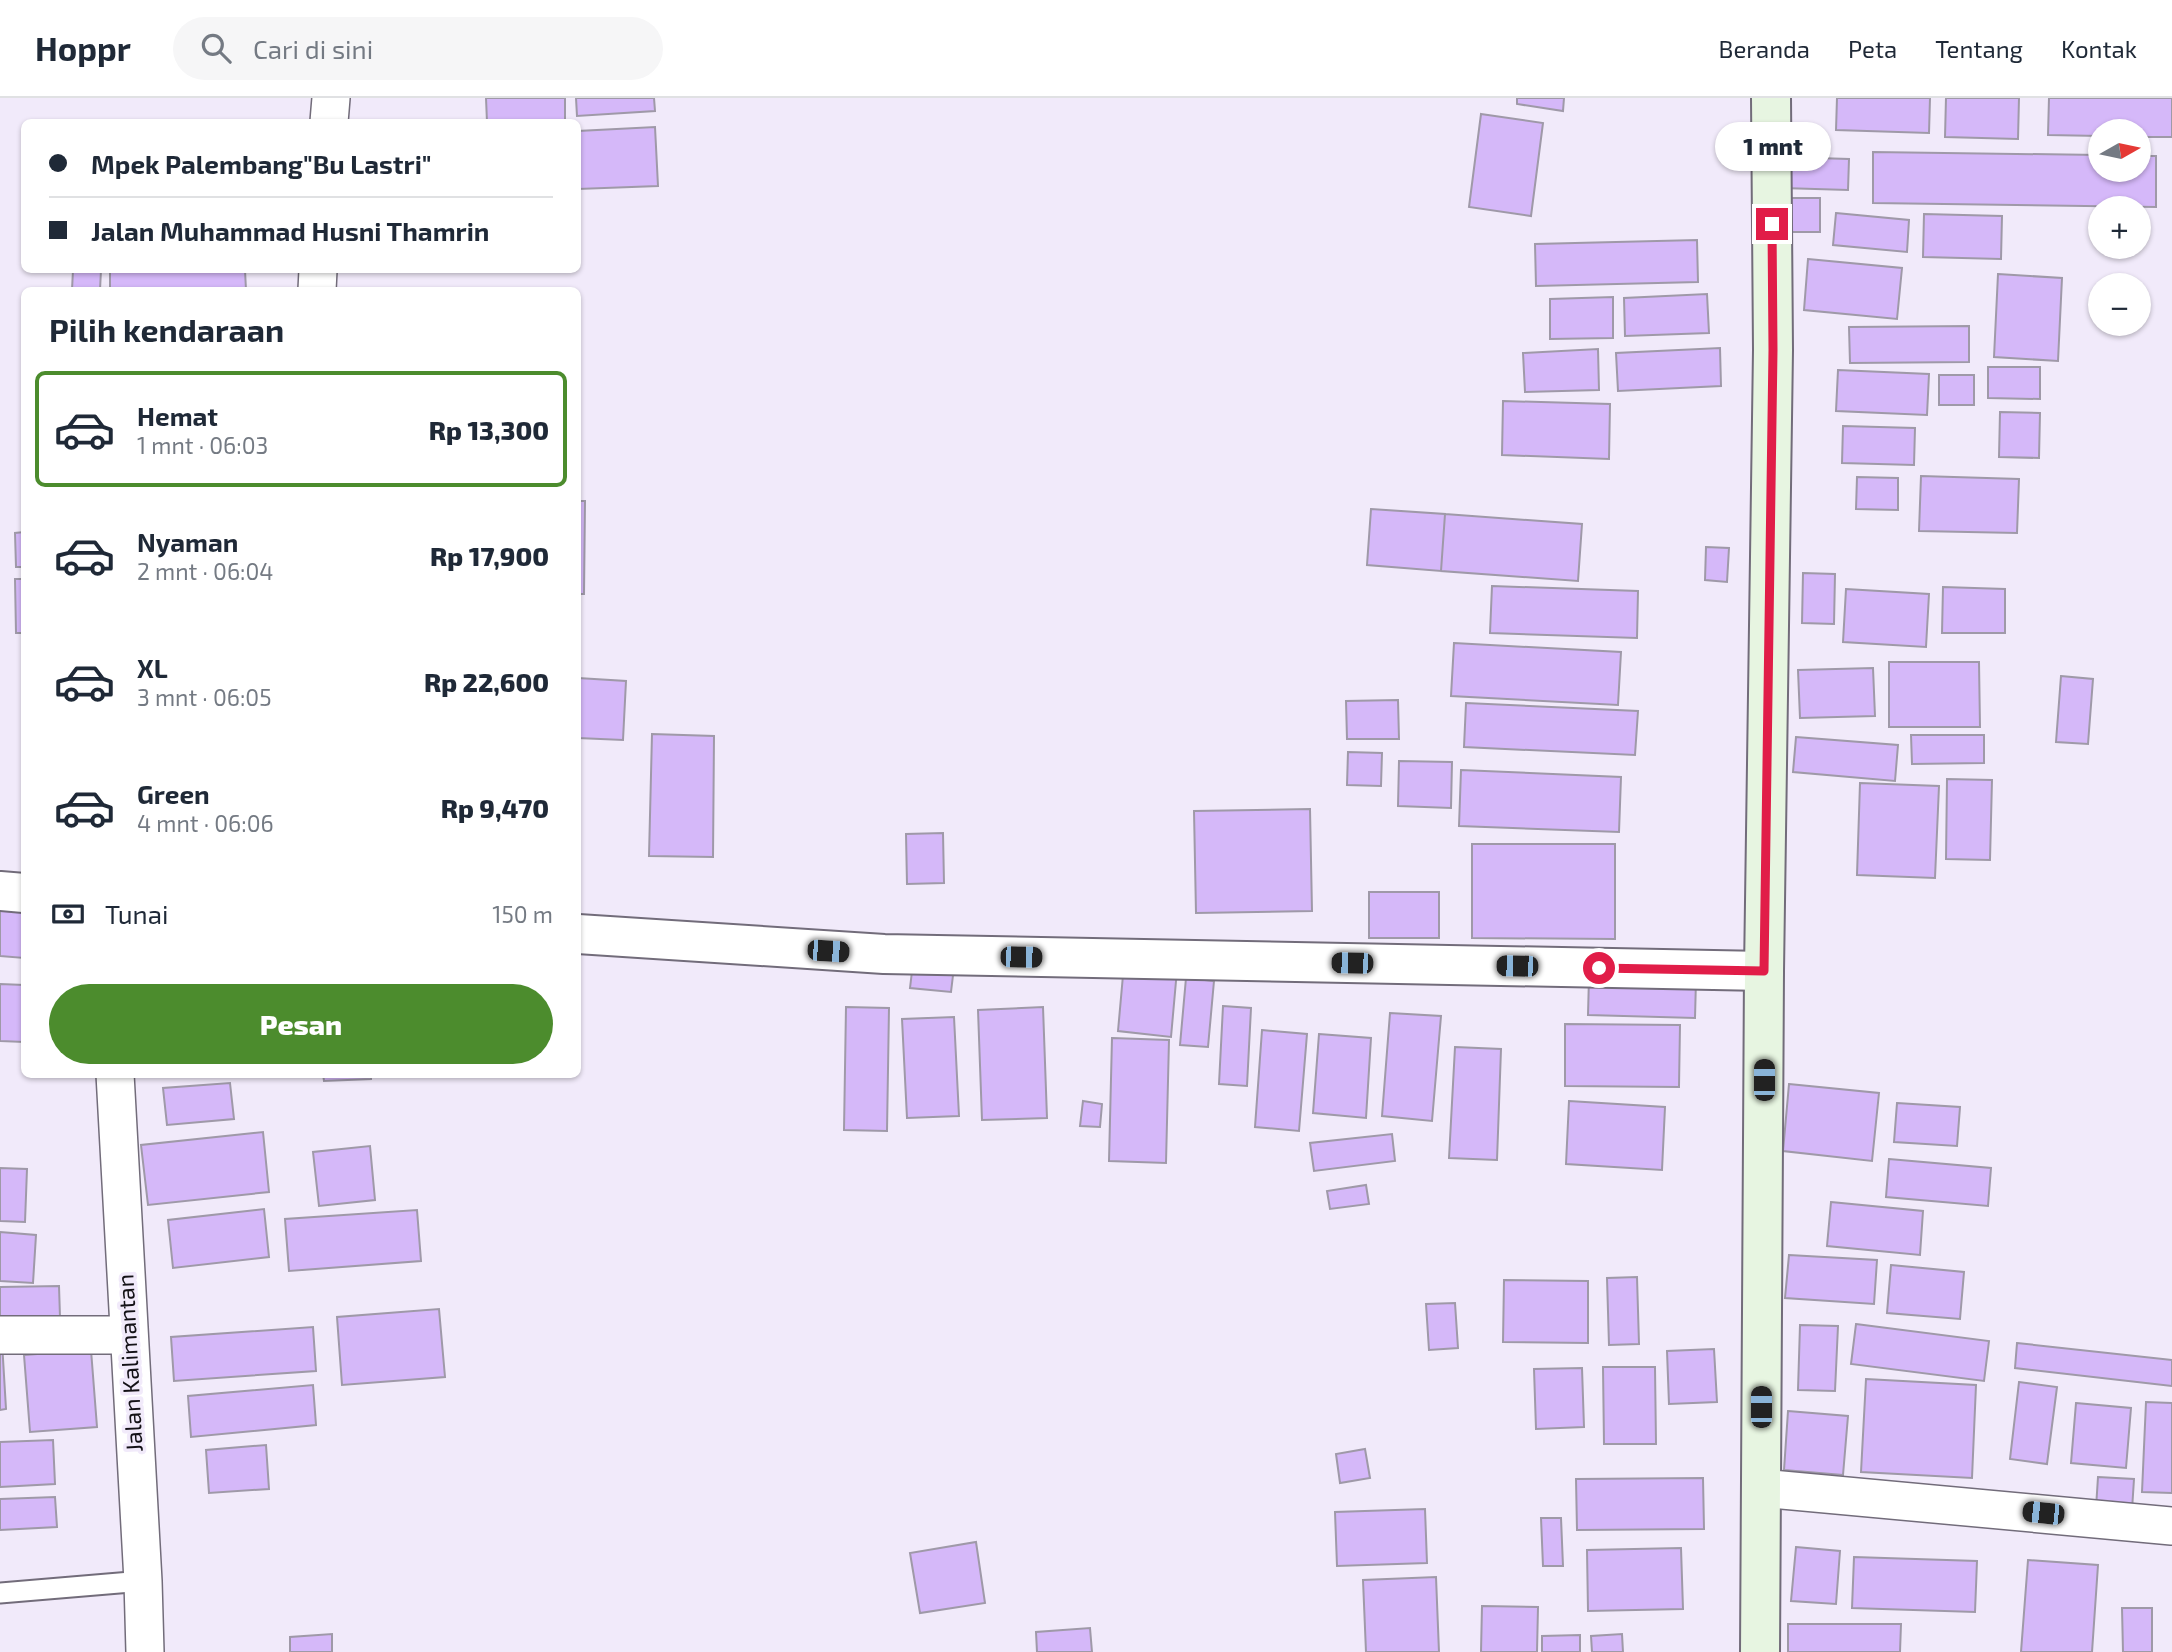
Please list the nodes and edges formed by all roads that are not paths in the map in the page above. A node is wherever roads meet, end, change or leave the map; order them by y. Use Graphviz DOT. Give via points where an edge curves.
graph roads {
  1 [pos="331,98"];
  2 [pos="1771,98"];
  3 [pos="330,119"];
  4 [pos="0,891"];
  5 [pos="21,893"];
  6 [pos="581,934"];
  7 [pos="1764,971"];
  8 [pos="115,1078"];
  9 [pos="0,1335"];
  10 [pos="128,1335"];
  11 [pos="1761,1488"];
  12 [pos="2172,1526"];
  13 [pos="143,1581"];
  14 [pos="0,1593"];
  15 [pos="145,1652"];
  16 [pos="1760,1652"];
  1 -- 3 [label="street"];
  2 -- 7 [label="main road" via="1773,350"];
  4 -- 5 [label="street"];
  6 -- 7 [label="street" via="884,954"];
  7 -- 11 [label="main road"];
  8 -- 10 [label="street, Jalan Kalimantan"];
  9 -- 10 [label="street"];
  10 -- 13 [label="street, Jalan Kalimantan"];
  11 -- 12 [label="street"];
  11 -- 16 [label="main road"];
  13 -- 14 [label="lane"];
  13 -- 15 [label="street, Jalan Kalimantan"];
}
